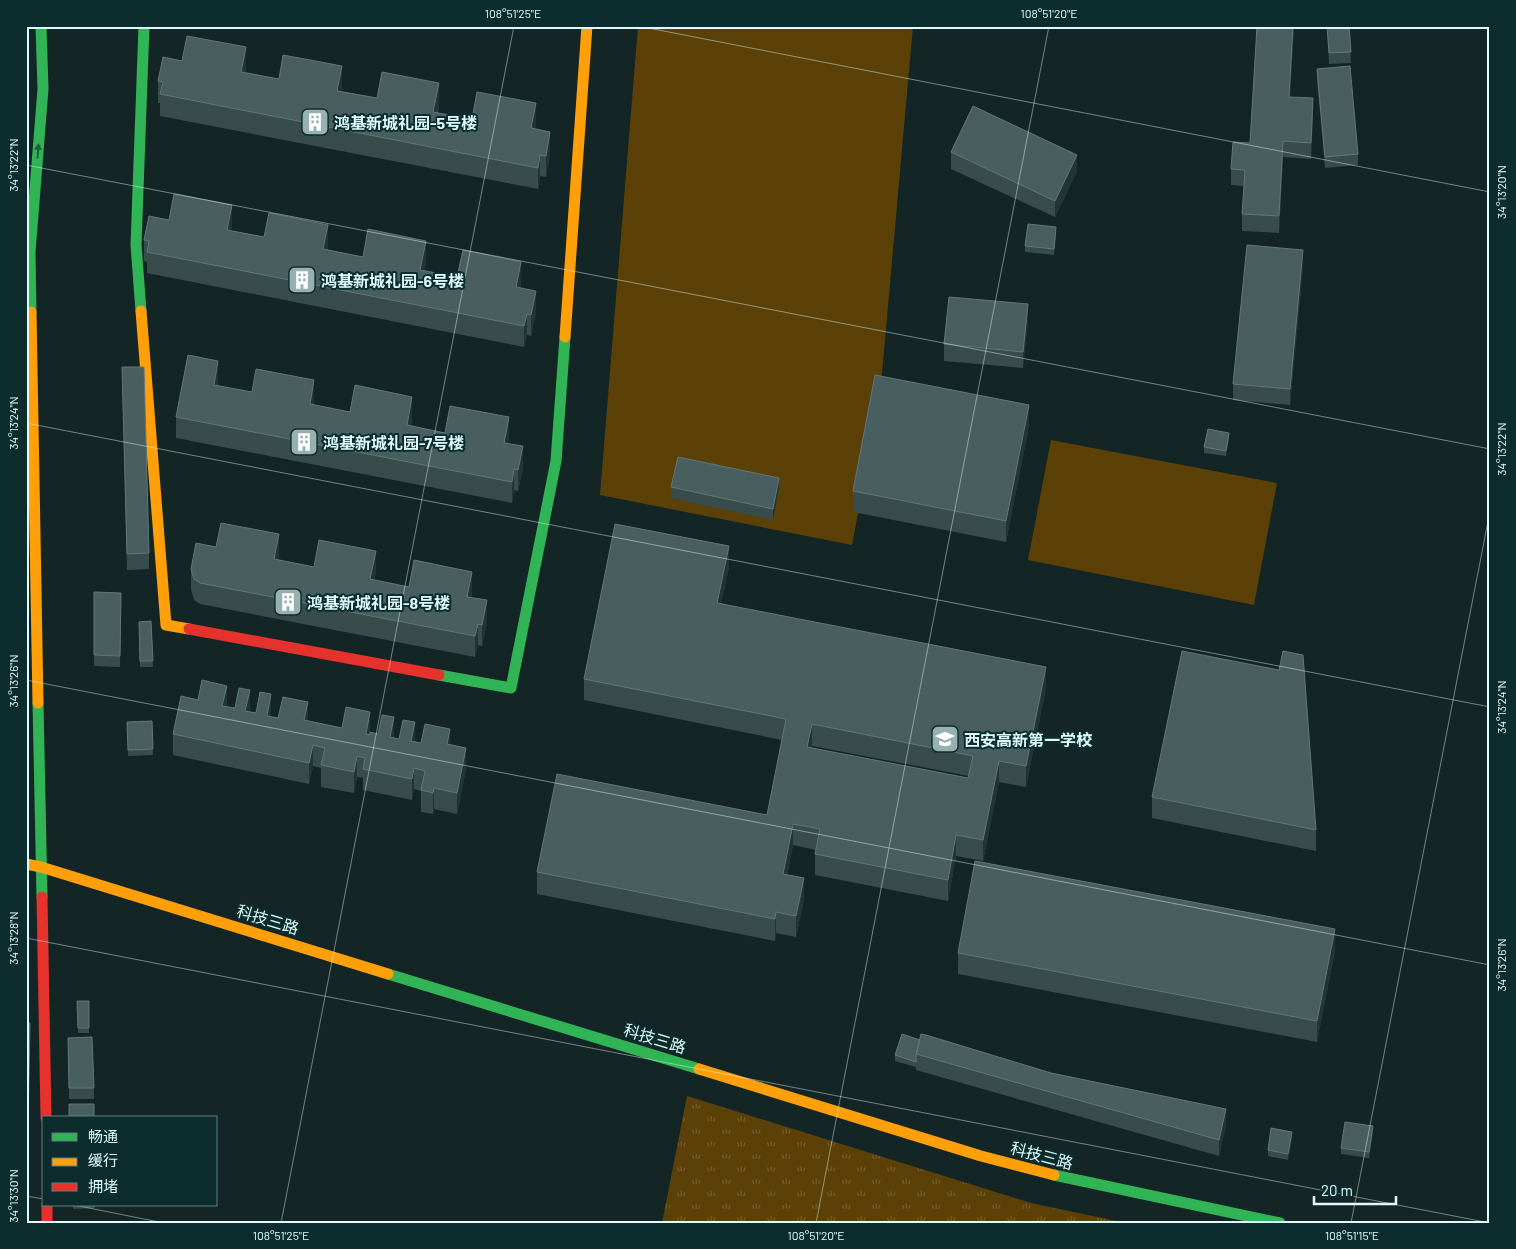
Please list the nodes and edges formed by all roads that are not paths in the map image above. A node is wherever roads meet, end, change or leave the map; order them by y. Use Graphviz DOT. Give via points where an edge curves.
graph roads {
  1 [pos="41,26"];
  2 [pos="144,26"];
  3 [pos="587,26"];
  4 [pos="26,232"];
  5 [pos="30,252"];
  6 [pos="26,864"];
  7 [pos="41,867"];
  8 [pos="46,1116"];
  9 [pos="47,1206"];
  10 [pos="48,1223"];
  11 [pos="1280,1223"];
  5 -- 1 [label="street, one-way" via="43,89"];
  2 -- 3 [label="street" via="136,245 166,625 511,688 556,461"];
  4 -- 5 [label="street"];
  5 -- 7 [label="street"];
  6 -- 7 [label="street, 科技三路"];
  7 -- 8 [label="street"];
  7 -- 11 [label="street, 科技三路" via="981,1156 1065,1178"];
  9 -- 10 [label="street"];
}
